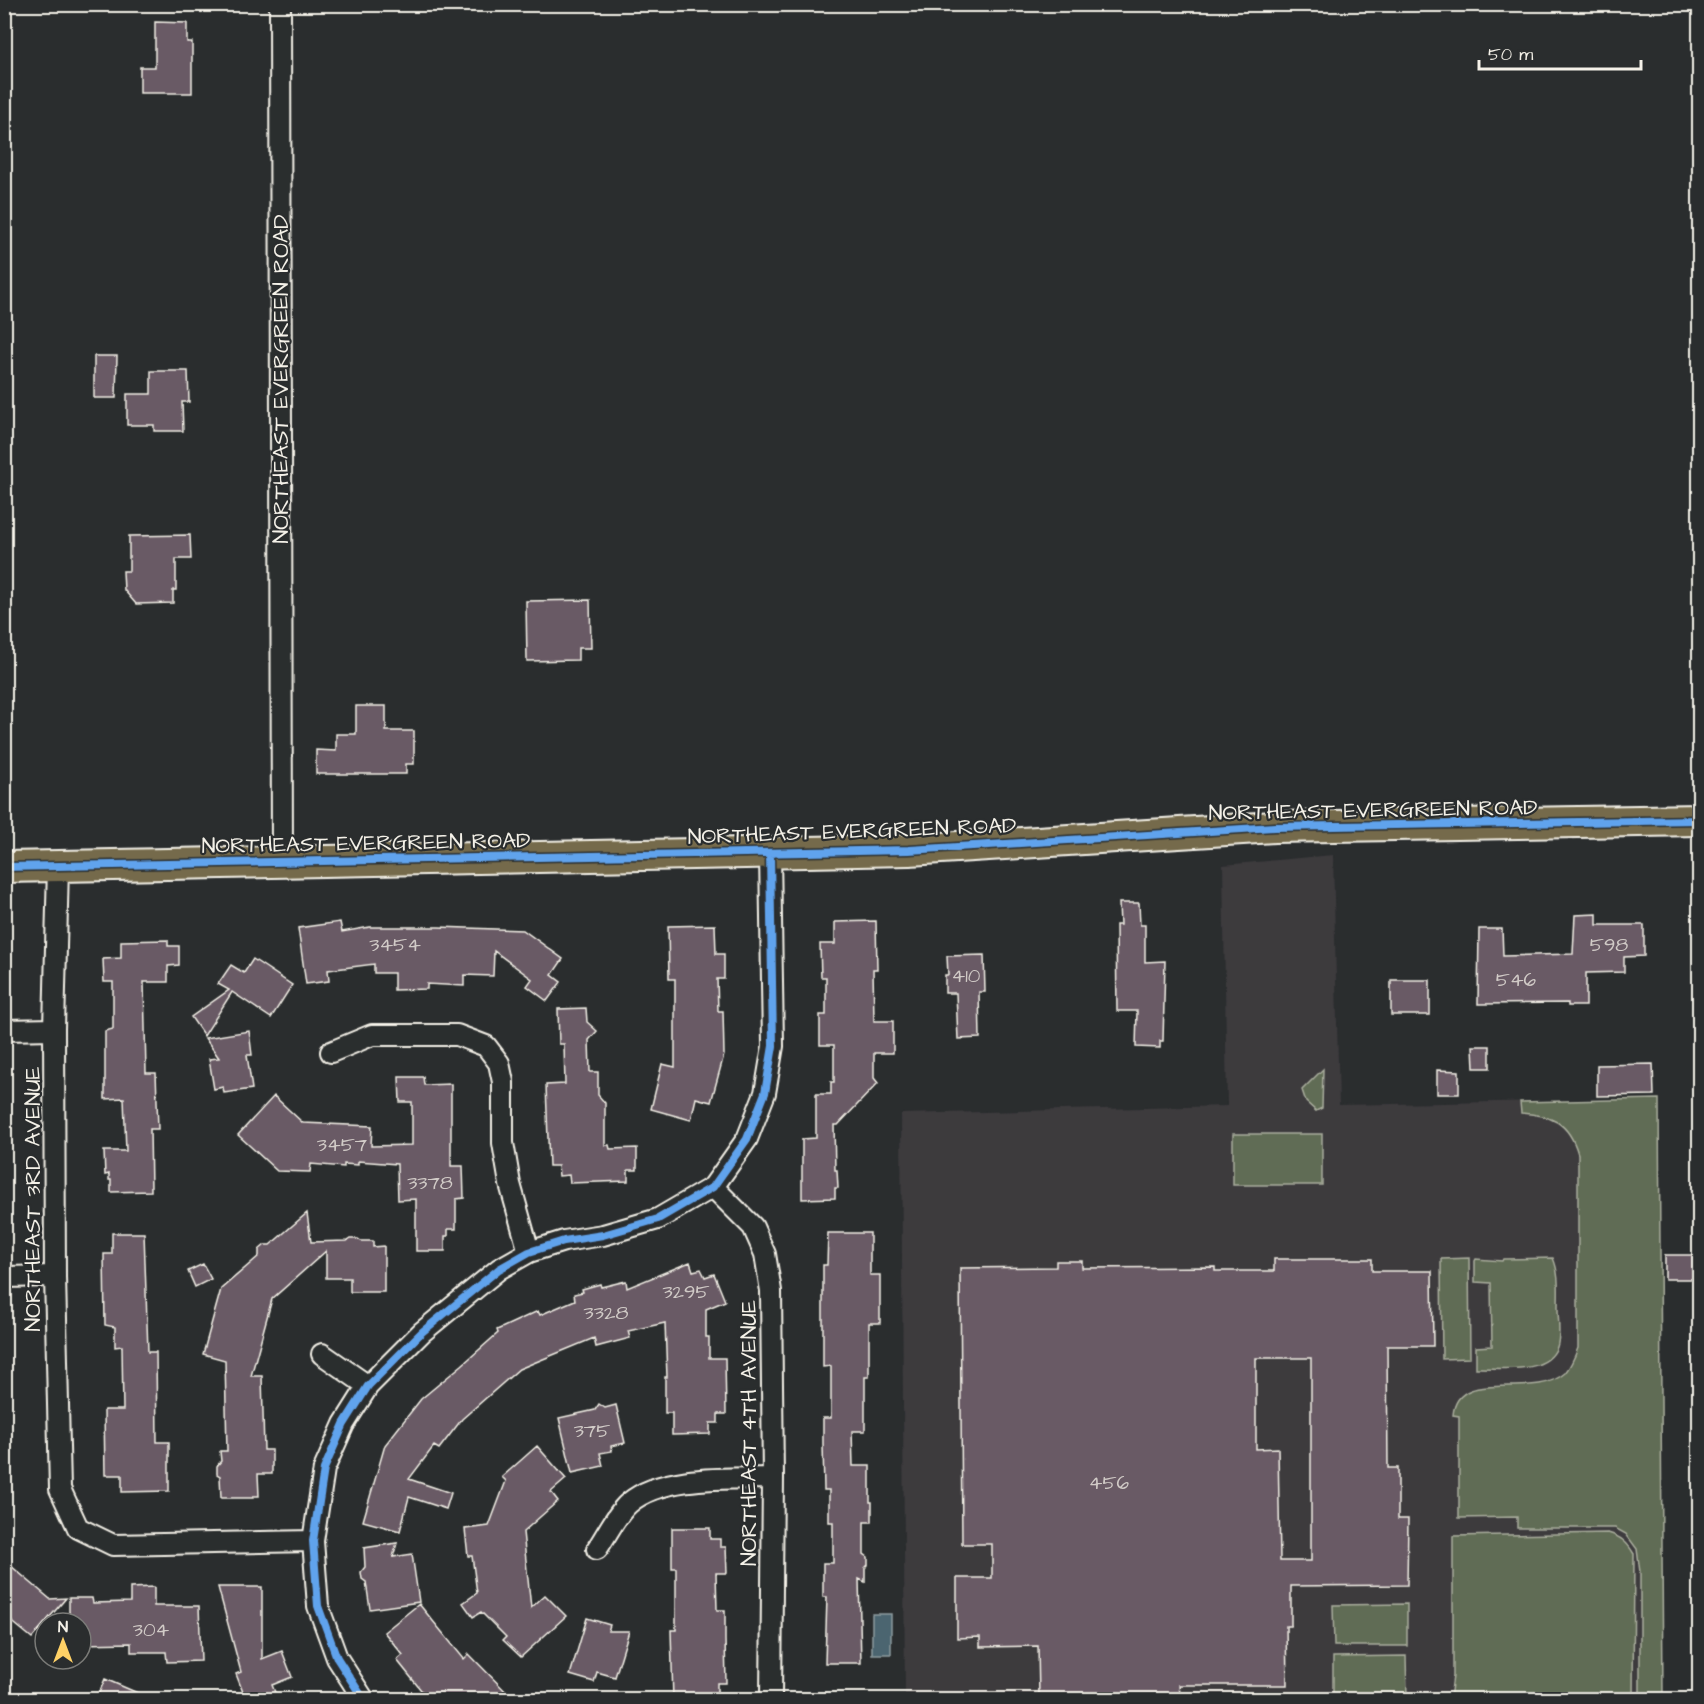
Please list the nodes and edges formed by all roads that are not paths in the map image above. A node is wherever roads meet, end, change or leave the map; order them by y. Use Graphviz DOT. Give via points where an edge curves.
graph roads {
  1 [pos="280,4"];
  2 [pos="1700,820"];
  3 [pos="770,853"];
  4 [pos="282,861"];
  5 [pos="58,866"];
  6 [pos="4,867"];
  7 [pos="54,1029"];
  8 [pos="4,1030"];
  9 [pos="331,1052"];
  10 [pos="712,1186"];
  11 [pos="529,1252"];
  12 [pos="55,1276"];
  13 [pos="4,1277"];
  14 [pos="322,1354"];
  15 [pos="368,1386"];
  16 [pos="774,1478"];
  17 [pos="314,1541"];
  18 [pos="597,1550"];
  19 [pos="364,1700"];
  20 [pos="771,1700"];
  1 -- 4 [label="street, NORTHEAST EVERGREEN ROAD"];
  2 -- 3 [label="main road, NORTHEAST EVERGREEN ROAD" via="1274,827 909,850"];
  3 -- 4 [label="main road, NORTHEAST EVERGREEN ROAD"];
  3 -- 10 [label="street" via="774,1046 765,1093 747,1139"];
  4 -- 5 [label="main road, NORTHEAST EVERGREEN ROAD"];
  5 -- 6 [label="main road, NORTHEAST EVERGREEN ROAD"];
  5 -- 7 [label="street, NORTHEAST 3RD AVENUE"];
  7 -- 8 [label="street"];
  7 -- 12 [label="street, NORTHEAST 3RD AVENUE"];
  9 -- 11 [label="street" via="372,1035 457,1035 486,1046 499,1063 503,1082 505,1154"];
  10 -- 11 [label="street" via="658,1219"];
  10 -- 16 [label="street, NORTHEAST 4TH AVENUE" via="753,1227 765,1254 771,1291"];
  11 -- 15 [label="street" via="499,1269 422,1332"];
  12 -- 13 [label="street"];
  12 -- 17 [label="street, NORTHEAST 3RD AVENUE" via="60,1489 78,1528 113,1545"];
  14 -- 15 [label="street"];
  15 -- 17 [label="street" via="344,1424 324,1469"];
  16 -- 18 [label="street" via="699,1480 651,1489 627,1504"];
  16 -- 20 [label="street, NORTHEAST 4TH AVENUE"];
  17 -- 19 [label="street" via="318,1606 337,1658"];
}
